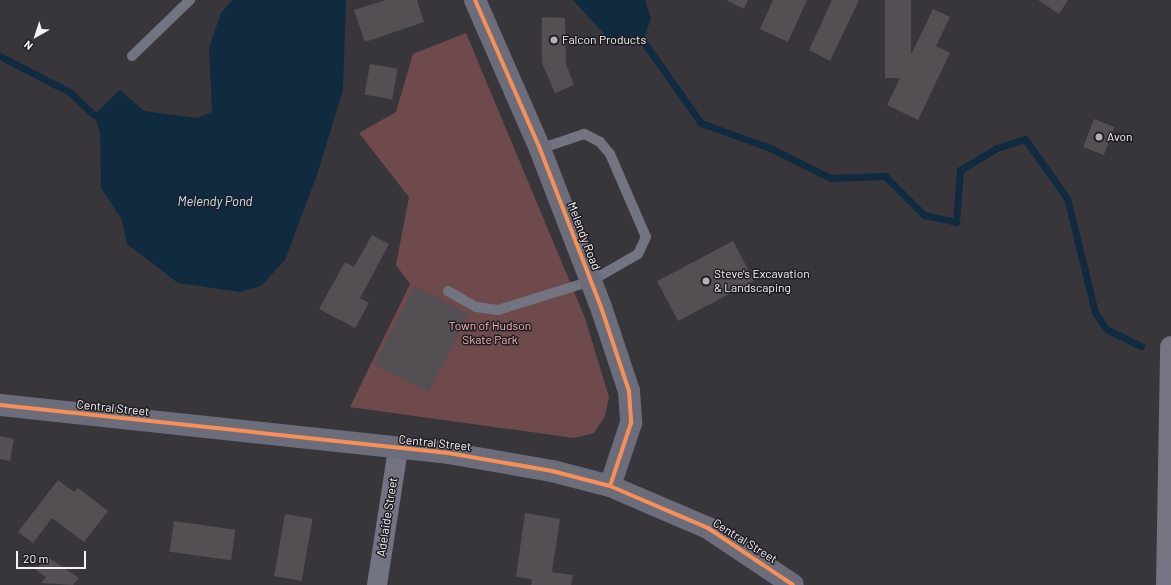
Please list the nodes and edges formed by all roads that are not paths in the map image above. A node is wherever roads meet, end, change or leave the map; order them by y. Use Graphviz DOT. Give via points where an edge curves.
graph roads {
  1 [pos="190,0"];
  2 [pos="475,0"];
  3 [pos="132,56"];
  4 [pos="540,149"];
  5 [pos="591,281"];
  6 [pos="448,291"];
  7 [pos="1171,347"];
  8 [pos="0,405"];
  9 [pos="398,449"];
  10 [pos="610,486"];
  11 [pos="377,585"];
  12 [pos="793,585"];
  13 [pos="1167,585"];
  1 -- 3 [label="lane"];
  2 -- 4 [label="street, Melendy Road"];
  4 -- 5 [label="street, Melendy Road"];
  4 -- 5 [label="lane" via="584,134 600,142 610,154 646,237 638,254"];
  5 -- 6 [label="lane" via="498,310 476,307"];
  5 -- 10 [label="street, Melendy Road" via="629,391 631,423"];
  7 -- 13 [label="main road"];
  8 -- 9 [label="street, Central Street"];
  9 -- 10 [label="street, Central Street" via="505,461"];
  9 -- 11 [label="street, Adelaide Street"];
  10 -- 12 [label="street, Central Street" via="708,528"];
}
